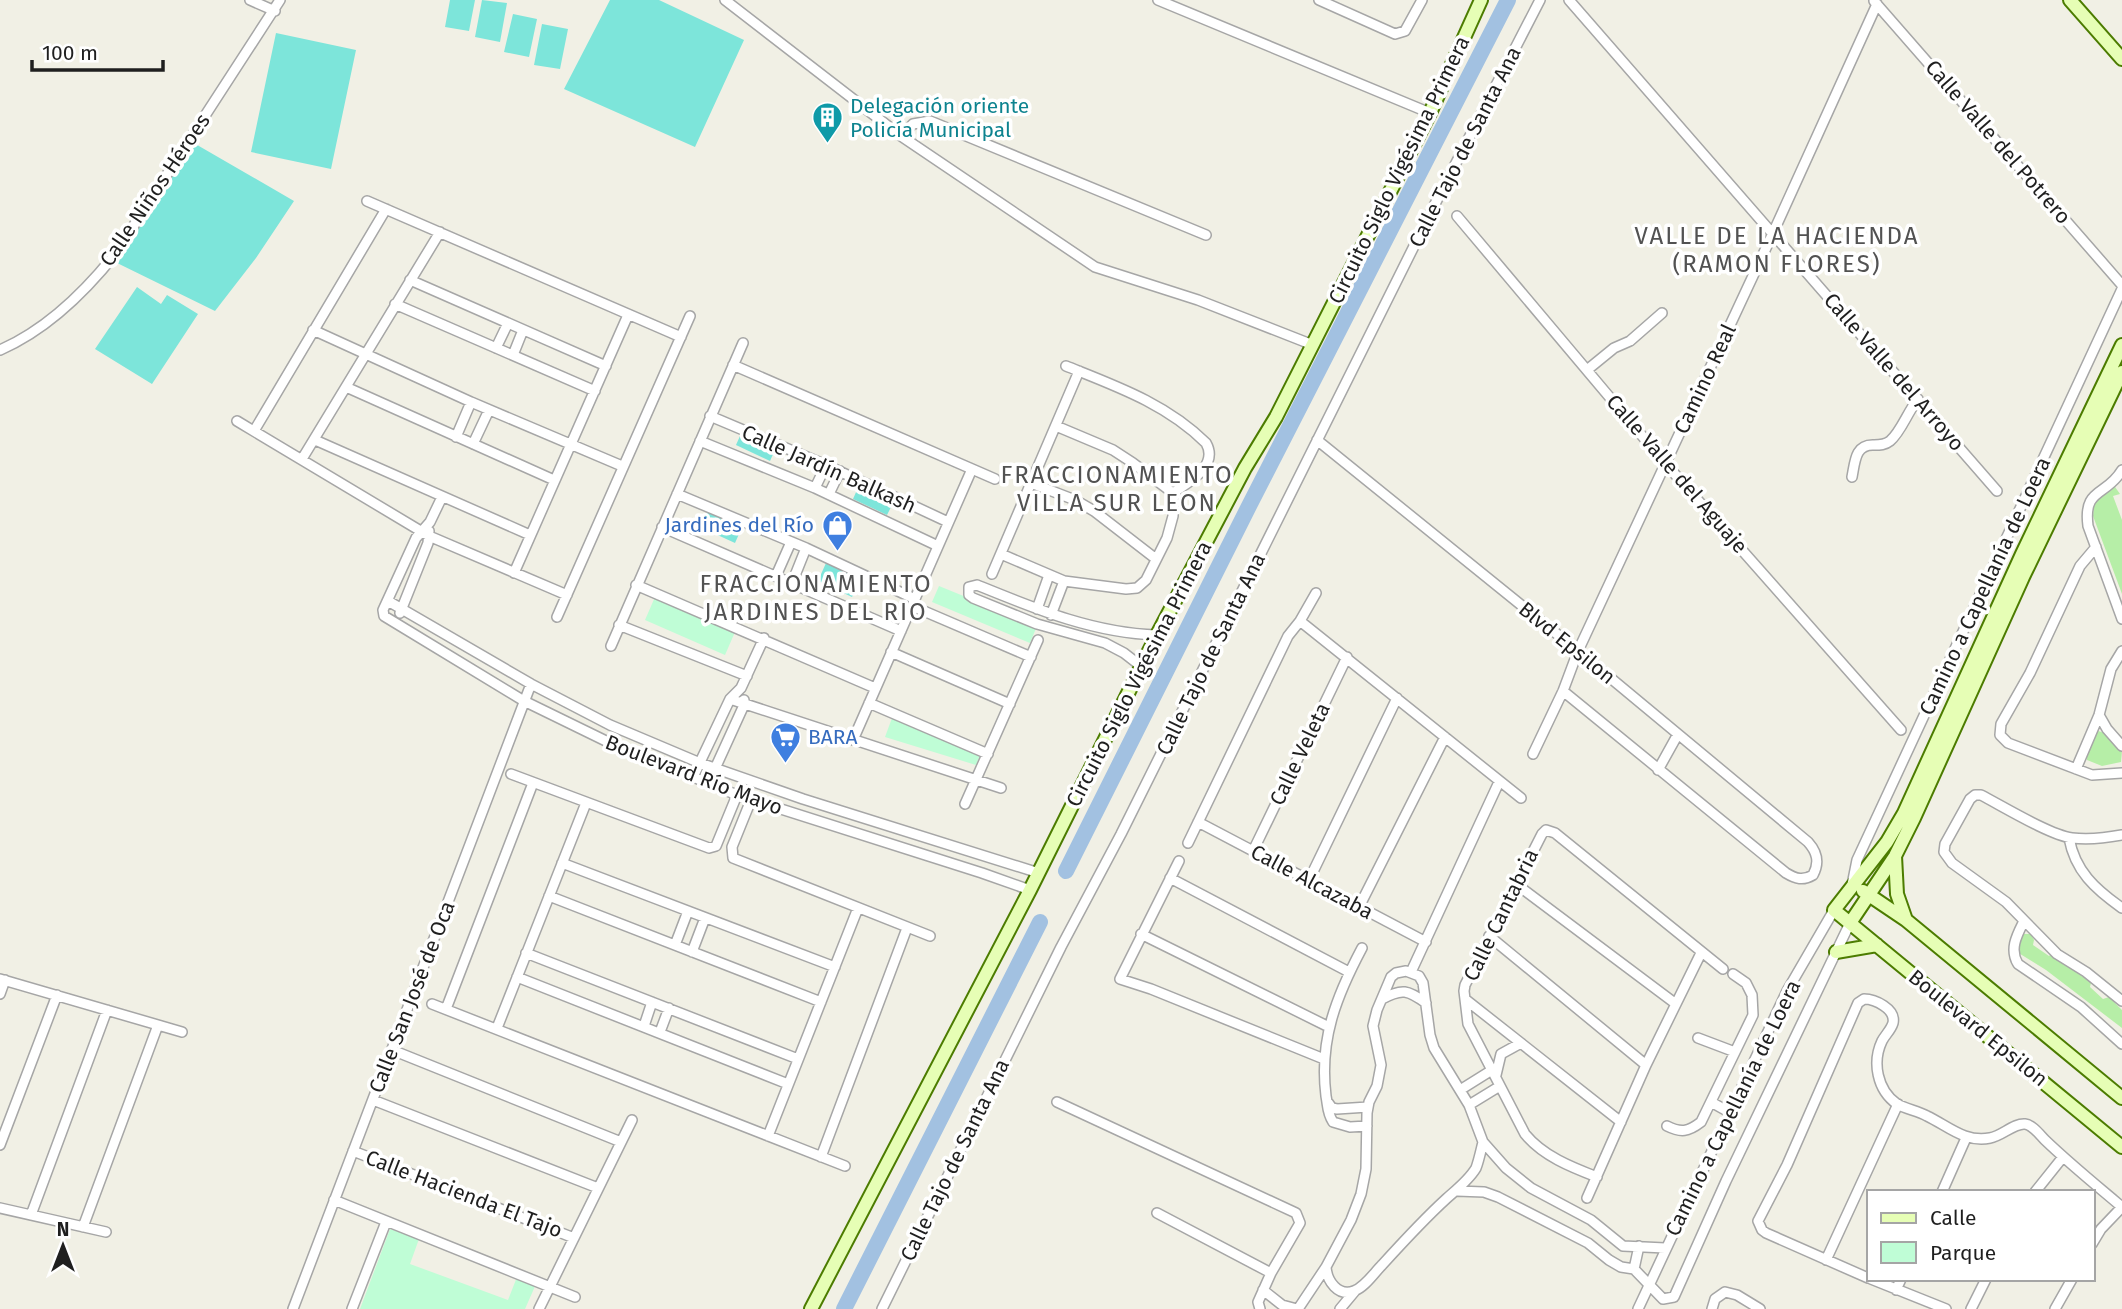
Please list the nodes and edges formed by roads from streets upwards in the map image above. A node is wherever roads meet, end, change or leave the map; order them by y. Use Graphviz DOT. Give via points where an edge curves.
graph roads {
  1 [pos="250,0"];
  2 [pos="280,0"];
  3 [pos="725,0"];
  4 [pos="1158,0"];
  5 [pos="1319,0"];
  6 [pos="1422,0"];
  7 [pos="1481,0"];
  8 [pos="1540,0"];
  9 [pos="1569,0"];
  10 [pos="2070,0"];
  11 [pos="1875,2"];
  12 [pos="1172,3"];
  13 [pos="275,11"];
  14 [pos="2122,59"];
  15 [pos="1430,113"];
  16 [pos="901,136"];
  17 [pos="367,201"];
  18 [pos="386,209"];
  19 [pos="1457,216"];
  20 [pos="440,232"];
  21 [pos="1773,233"];
  22 [pos="1206,235"];
  23 [pos="410,280"];
  24 [pos="2122,287"];
  25 [pos="396,304"];
  26 [pos="1662,313"];
  27 [pos="628,316"];
  28 [pos="690,316"];
  29 [pos="508,323"];
  30 [pos="313,330"];
  31 [pos="523,330"];
  32 [pos="681,337"];
  33 [pos="743,343"];
  34 [pos="1313,345"];
  35 [pos="2122,345"];
  36 [pos="496,348"];
  37 [pos="0,350"];
  38 [pos="365,354"];
  39 [pos="513,355"];
  40 [pos="733,365"];
  41 [pos="606,366"];
  42 [pos="1066,366"];
  43 [pos="1587,370"];
  44 [pos="1079,371"];
  45 [pos="2122,372"];
  46 [pos="346,387"];
  47 [pos="595,391"];
  48 [pos="1918,399"];
  49 [pos="471,402"];
  50 [pos="489,410"];
  51 [pos="710,416"];
  52 [pos="237,421"];
  53 [pos="1056,426"];
  54 [pos="254,431"];
  55 [pos="456,437"];
  56 [pos="315,440"];
  57 [pos="1317,440"];
  58 [pos="700,441"];
  59 [pos="570,443"];
  60 [pos="473,444"];
  61 [pos="302,460"];
  62 [pos="1665,463"];
  63 [pos="826,465"];
  64 [pos="622,466"];
  65 [pos="972,469"];
  66 [pos="840,471"];
  67 [pos="2121,474"];
  68 [pos="1852,477"];
  69 [pos="554,480"];
  70 [pos="995,480"];
  71 [pos="1031,483"];
  72 [pos="815,488"];
  73 [pos="1997,491"];
  74 [pos="1173,493"];
  75 [pos="677,494"];
  76 [pos="829,494"];
  77 [pos="442,497"];
  78 [pos="948,522"];
  79 [pos="662,527"];
  80 [pos="426,533"];
  81 [pos="530,535"];
  82 [pos="791,542"];
  83 [pos="938,546"];
  84 [pos="2096,547"];
  85 [pos="806,548"];
  86 [pos="1001,554"];
  87 [pos="1156,559"];
  88 [pos="514,573"];
  89 [pos="992,574"];
  90 [pos="1049,575"];
  91 [pos="776,576"];
  92 [pos="1064,581"];
  93 [pos="792,583"];
  94 [pos="636,585"];
  95 [pos="1316,593"];
  96 [pos="567,596"];
  97 [pos="388,601"];
  98 [pos="913,602"];
  99 [pos="402,609"];
  100 [pos="1037,609"];
  101 [pos="1051,615"];
  102 [pos="557,617"];
  103 [pos="2122,619"];
  104 [pos="1300,621"];
  105 [pos="395,623"];
  106 [pos="620,625"];
  107 [pos="901,631"];
  108 [pos="1108,631"];
  109 [pos="1157,635"];
  110 [pos="764,638"];
  111 [pos="1038,640"];
  112 [pos="1105,643"];
  113 [pos="611,646"];
  114 [pos="1578,651"];
  115 [pos="2122,651"];
  116 [pos="891,652"];
  117 [pos="1031,657"];
  118 [pos="1347,657"];
  119 [pos="1142,667"];
  120 [pos="747,676"];
  121 [pos="531,684"];
  122 [pos="741,688"];
  123 [pos="875,688"];
  124 [pos="1563,691"];
  125 [pos="1397,698"];
  126 [pos="730,699"];
  127 [pos="524,701"];
  128 [pos="869,703"];
  129 [pos="1010,704"];
  130 [pos="744,705"];
  131 [pos="2099,715"];
  132 [pos="1901,730"];
  133 [pos="1678,734"];
  134 [pos="1445,737"];
  135 [pos="853,740"];
  136 [pos="2122,746"];
  137 [pos="988,754"];
  138 [pos="1533,754"];
  139 [pos="700,763"];
  140 [pos="715,769"];
  141 [pos="2076,769"];
  142 [pos="1658,770"];
  143 [pos="2122,773"];
  144 [pos="511,774"];
  145 [pos="693,777"];
  146 [pos="976,779"];
  147 [pos="1499,782"];
  148 [pos="533,783"];
  149 [pos="708,784"];
  150 [pos="1001,788"];
  151 [pos="737,795"];
  152 [pos="1521,798"];
  153 [pos="751,800"];
  154 [pos="586,803"];
  155 [pos="965,804"];
  156 [pos="1198,822"];
  157 [pos="2122,835"];
  158 [pos="2069,838"];
  159 [pos="1188,843"];
  160 [pos="1253,851"];
  161 [pos="1895,856"];
  162 [pos="1179,861"];
  163 [pos="562,863"];
  164 [pos="1039,873"];
  165 [pos="1170,878"];
  166 [pos="1309,880"];
  167 [pos="1516,884"];
  168 [pos="1852,885"];
  169 [pos="1030,890"];
  170 [pos="1870,895"];
  171 [pos="549,896"];
  172 [pos="1359,907"];
  173 [pos="858,908"];
  174 [pos="2122,908"];
  175 [pos="1834,910"];
  176 [pos="688,911"];
  177 [pos="705,918"];
  178 [pos="1906,920"];
  179 [pos="2024,921"];
  180 [pos="1850,923"];
  181 [pos="908,928"];
  182 [pos="1141,934"];
  183 [pos="930,936"];
  184 [pos="1489,936"];
  185 [pos="1426,942"];
  186 [pos="674,945"];
  187 [pos="1877,945"];
  188 [pos="1362,948"];
  189 [pos="692,952"];
  190 [pos="1836,952"];
  191 [pos="526,953"];
  192 [pos="1701,953"];
  193 [pos="835,967"];
  194 [pos="1723,969"];
  195 [pos="1349,972"];
  196 [pos="1411,972"];
  197 [pos="1733,974"];
  198 [pos="517,977"];
  199 [pos="3,979"];
  200 [pos="0,994"];
  201 [pos="57,995"];
  202 [pos="1382,999"];
  203 [pos="1465,999"];
  204 [pos="2122,1001"];
  205 [pos="652,1002"];
  206 [pos="821,1002"];
  207 [pos="1426,1003"];
  208 [pos="432,1004"];
  209 [pos="1676,1004"];
  210 [pos="670,1008"];
  211 [pos="446,1009"];
  212 [pos="107,1010"];
  213 [pos="158,1025"];
  214 [pos="644,1026"];
  215 [pos="1329,1027"];
  216 [pos="497,1028"];
  217 [pos="182,1032"];
  218 [pos="660,1032"];
  219 [pos="1698,1038"];
  220 [pos="1521,1043"];
  221 [pos="2122,1044"];
  222 [pos="392,1050"];
  223 [pos="1735,1052"];
  224 [pos="799,1059"];
  225 [pos="1324,1059"];
  226 [pos="1646,1065"];
  227 [pos="1494,1073"];
  228 [pos="788,1084"];
  229 [pos="1500,1086"];
  230 [pos="1460,1090"];
  231 [pos="2122,1098"];
  232 [pos="373,1100"];
  233 [pos="1327,1101"];
  234 [pos="1057,1102"];
  235 [pos="1711,1102"];
  236 [pos="1898,1104"];
  237 [pos="1469,1105"];
  238 [pos="1368,1107"];
  239 [pos="1729,1112"];
  240 [pos="632,1120"];
  241 [pos="1620,1122"];
  242 [pos="1367,1126"];
  243 [pos="1667,1126"];
  244 [pos="768,1136"];
  245 [pos="1966,1138"];
  246 [pos="621,1142"];
  247 [pos="1483,1142"];
  248 [pos="0,1145"];
  249 [pos="2122,1147"];
  250 [pos="353,1151"];
  251 [pos="821,1157"];
  252 [pos="2063,1157"];
  253 [pos="845,1166"];
  254 [pos="1597,1177"];
  255 [pos="598,1188"];
  256 [pos="1943,1190"];
  257 [pos="2037,1190"];
  258 [pos="1457,1191"];
  259 [pos="1587,1198"];
  260 [pos="334,1200"];
  261 [pos="2122,1207"];
  262 [pos="0,1208"];
  263 [pos="1157,1213"];
  264 [pos="31,1215"];
  265 [pos="386,1222"];
  266 [pos="83,1227"];
  267 [pos="106,1232"];
  268 [pos="574,1238"];
  269 [pos="2094,1241"];
  270 [pos="1639,1246"];
  271 [pos="1665,1248"];
  272 [pos="1826,1260"];
  273 [pos="1326,1267"];
  274 [pos="1634,1269"];
  275 [pos="1271,1273"];
  276 [pos="1867,1278"];
  277 [pos="1875,1281"];
  278 [pos="1900,1281"];
  279 [pos="1985,1281"];
  280 [pos="2071,1281"];
  281 [pos="1649,1286"];
  282 [pos="550,1287"];
  283 [pos="1263,1290"];
  284 [pos="1896,1290"];
  285 [pos="1355,1291"];
  286 [pos="575,1297"];
  287 [pos="293,1309"];
  288 [pos="352,1309"];
  289 [pos="539,1309"];
  290 [pos="811,1309"];
  291 [pos="882,1309"];
  292 [pos="1260,1309"];
  293 [pos="1297,1309"];
  294 [pos="1340,1309"];
  295 [pos="1638,1309"];
  296 [pos="1712,1309"];
  297 [pos="1760,1309"];
  298 [pos="1946,1309"];
  299 [pos="1971,1309"];
  300 [pos="2055,1309"];
  1 -- 13 [label="street"];
  2 -- 13 [label="street, Calle Niños Héroes"];
  3 -- 16 [label="street"];
  4 -- 12 [label="street"];
  5 -- 6 [label="street" via="1395,34 1405,31"];
  7 -- 15 [label="street, Circuito Siglo Vigésima Primera"];
  8 -- 57 [label="street, Calle Tajo de Santa Ana"];
  9 -- 21 [label="street, Calle Valle del Arroyo"];
  10 -- 14 [label="street"];
  11 -- 21 [label="street, Camino Real"];
  11 -- 24 [label="street, Calle Valle del Potrero"];
  12 -- 15 [label="street"];
  13 -- 37 [label="street, Calle Niños Héroes" via="100,273 53,317"];
  15 -- 34 [label="street, Circuito Siglo Vigésima Primera"];
  16 -- 22 [label="street" via="913,124 930,121"];
  16 -- 34 [label="street" via="1095,268 1198,300"];
  17 -- 18 [label="street"];
  18 -- 20 [label="street"];
  18 -- 30 [label="street"];
  19 -- 43 [label="street, Calle Valle del Aguaje"];
  20 -- 23 [label="street"];
  20 -- 27 [label="street"];
  21 -- 48 [label="street, Calle Valle del Arroyo"];
  21 -- 62 [label="street, Camino Real"];
  23 -- 25 [label="street"];
  23 -- 29 [label="street"];
  24 -- 168 [label="street, Camino a Capellanía de Loera" via="1857,860"];
  25 -- 36 [label="street"];
  25 -- 38 [label="street"];
  26 -- 43 [label="street"];
  27 -- 32 [label="street"];
  27 -- 41 [label="street"];
  28 -- 32 [label="street"];
  29 -- 31 [label="street"];
  29 -- 36 [label="street"];
  30 -- 38 [label="street"];
  30 -- 54 [label="street"];
  31 -- 39 [label="street"];
  31 -- 41 [label="street"];
  32 -- 64 [label="street"];
  33 -- 40 [label="street"];
  34 -- 109 [label="street, Circuito Siglo Vigésima Primera"];
  35 -- 168 [label="street" via="1904,813"];
  36 -- 39 [label="street"];
  38 -- 46 [label="street"];
  38 -- 49 [label="street"];
  39 -- 47 [label="street"];
  40 -- 51 [label="street"];
  40 -- 65 [label="street"];
  41 -- 47 [label="street"];
  42 -- 44 [label="street"];
  43 -- 62 [label="street, Calle Valle del Aguaje"];
  44 -- 53 [label="street"];
  44 -- 74 [label="street" via="1162,408 1209,447 1204,469"];
  45 -- 161 [label="street"];
  46 -- 55 [label="street"];
  46 -- 56 [label="street"];
  47 -- 59 [label="street"];
  48 -- 68 [label="street" via="1891,441 1861,448"];
  48 -- 73 [label="street, Calle Valle del Arroyo"];
  49 -- 50 [label="street"];
  49 -- 55 [label="street"];
  50 -- 59 [label="street"];
  50 -- 60 [label="street"];
  51 -- 58 [label="street"];
  51 -- 63 [label="street, Calle Jardín Balkash"];
  52 -- 54 [label="street"];
  53 -- 71 [label="street"];
  53 -- 74 [label="street" via="1113,450"];
  54 -- 61 [label="street"];
  55 -- 60 [label="street"];
  56 -- 61 [label="street"];
  56 -- 77 [label="street"];
  57 -- 114 [label="street, Blvd Epsilon"];
  57 -- 291 [label="street, Calle Tajo de Santa Ana"];
  58 -- 72 [label="street, Calle Jardín Balkash"];
  58 -- 75 [label="street"];
  59 -- 64 [label="street"];
  59 -- 69 [label="street"];
  60 -- 69 [label="street"];
  61 -- 80 [label="street"];
  62 -- 114 [label="street, Camino Real"];
  62 -- 132 [label="street, Calle Valle del Aguaje"];
  63 -- 66 [label="street, Calle Jardín Balkash"];
  63 -- 72 [label="street"];
  64 -- 96 [label="street"];
  65 -- 70 [label="street"];
  65 -- 78 [label="street"];
  66 -- 76 [label="street"];
  66 -- 78 [label="street, Calle Jardín Balkash"];
  67 -- 84 [label="street" via="2089,502 2088,526"];
  69 -- 81 [label="street"];
  71 -- 86 [label="street"];
  71 -- 87 [label="street" via="1094,511"];
  72 -- 76 [label="street, Calle Jardín Balkash"];
  74 -- 87 [label="street" via="1171,528"];
  75 -- 79 [label="street"];
  75 -- 82 [label="street"];
  76 -- 83 [label="street, Calle Jardín Balkash"];
  77 -- 80 [label="street"];
  77 -- 81 [label="street"];
  78 -- 83 [label="street"];
  79 -- 91 [label="street"];
  79 -- 94 [label="street"];
  80 -- 88 [label="street"];
  80 -- 97 [label="street" via="416,538"];
  80 -- 99 [label="street"];
  81 -- 88 [label="street"];
  82 -- 85 [label="street"];
  82 -- 91 [label="street"];
  83 -- 98 [label="street"];
  84 -- 103 [label="street"];
  84 -- 141 [label="street" via="2080,566 2000,728 2008,743"];
  85 -- 93 [label="street"];
  85 -- 98 [label="street"];
  86 -- 89 [label="street"];
  86 -- 90 [label="street"];
  87 -- 92 [label="street" via="1137,588"];
  88 -- 96 [label="street"];
  90 -- 92 [label="street"];
  90 -- 100 [label="street"];
  91 -- 93 [label="street"];
  92 -- 101 [label="street"];
  93 -- 107 [label="street"];
  94 -- 106 [label="street"];
  94 -- 110 [label="street"];
  95 -- 104 [label="street"];
  96 -- 102 [label="street"];
  97 -- 99 [label="street, Boulevard Río Mayo"];
  97 -- 105 [label="street, Boulevard Río Mayo" via="384,616"];
  98 -- 107 [label="street"];
  98 -- 117 [label="street"];
  99 -- 105 [label="street"];
  99 -- 121 [label="street, Boulevard Río Mayo"];
  100 -- 101 [label="street"];
  100 -- 112 [label="street" via="977,585 968,591 973,598 1037,624"];
  101 -- 108 [label="street"];
  104 -- 118 [label="street"];
  104 -- 156 [label="street" via="1288,636"];
  105 -- 127 [label="street, Boulevard Río Mayo"];
  106 -- 113 [label="street"];
  106 -- 120 [label="street"];
  107 -- 116 [label="street"];
  108 -- 109 [label="street"];
  108 -- 112 [label="street"];
  109 -- 119 [label="street, Circuito Siglo Vigésima Primera"];
  110 -- 120 [label="street"];
  110 -- 123 [label="street"];
  111 -- 117 [label="street"];
  112 -- 119 [label="street"];
  114 -- 124 [label="street, Camino Real"];
  114 -- 133 [label="street, Blvd Epsilon"];
  115 -- 131 [label="street" via="2111,668"];
  116 -- 123 [label="street"];
  116 -- 129 [label="street"];
  117 -- 129 [label="street"];
  118 -- 125 [label="street"];
  118 -- 160 [label="street, Calle Veleta"];
  119 -- 164 [label="street, Circuito Siglo Vigésima Primera"];
  120 -- 122 [label="street"];
  121 -- 127 [label="street, Calle San José de Oca"];
  121 -- 139 [label="street, Boulevard Río Mayo" via="610,725"];
  122 -- 126 [label="street"];
  122 -- 130 [label="street"];
  123 -- 128 [label="street"];
  124 -- 138 [label="street, Camino Real"];
  124 -- 142 [label="street, Blvd Epsilon"];
  125 -- 134 [label="street"];
  125 -- 166 [label="street"];
  126 -- 130 [label="street"];
  126 -- 139 [label="street"];
  127 -- 145 [label="street, Boulevard Río Mayo"];
  127 -- 222 [label="street, Calle San José de Oca"];
  128 -- 135 [label="street"];
  128 -- 137 [label="street"];
  129 -- 137 [label="street"];
  130 -- 135 [label="street"];
  130 -- 140 [label="street"];
  131 -- 136 [label="street"];
  131 -- 141 [label="street"];
  133 -- 142 [label="street"];
  133 -- 142 [label="street, Blvd Epsilon" via="1814,849 1813,875 1794,878"];
  134 -- 147 [label="street"];
  134 -- 172 [label="street"];
  135 -- 146 [label="street"];
  137 -- 146 [label="street"];
  139 -- 140 [label="street, Boulevard Río Mayo"];
  139 -- 145 [label="street"];
  140 -- 149 [label="street"];
  140 -- 164 [label="street, Boulevard Río Mayo"];
  141 -- 143 [label="street" via="2092,775"];
  144 -- 148 [label="street"];
  145 -- 149 [label="street, Boulevard Río Mayo"];
  146 -- 150 [label="street"];
  146 -- 155 [label="street"];
  147 -- 152 [label="street"];
  147 -- 185 [label="street"];
  148 -- 154 [label="street"];
  148 -- 211 [label="street"];
  149 -- 151 [label="street, Boulevard Río Mayo"];
  151 -- 153 [label="street, Boulevard Río Mayo"];
  151 -- 154 [label="street" via="716,846 709,848"];
  153 -- 169 [label="street, Boulevard Río Mayo"];
  153 -- 173 [label="street" via="732,847 733,858"];
  154 -- 163 [label="street"];
  156 -- 159 [label="street"];
  156 -- 160 [label="street, Calle Alcazaba"];
  157 -- 158 [label="street"];
  158 -- 174 [label="street" via="2074,858 2089,882"];
  158 -- 179 [label="street" via="1978,795 1970,799 1945,844 1944,854 1952,863 2007,902"];
  160 -- 166 [label="street, Calle Alcazaba"];
  161 -- 170 [label="street"];
  161 -- 178 [label="street" via="1897,894"];
  162 -- 165 [label="street"];
  163 -- 171 [label="street"];
  163 -- 176 [label="street"];
  164 -- 169 [label="street, Circuito Siglo Vigésima Primera"];
  165 -- 182 [label="street"];
  165 -- 195 [label="street"];
  166 -- 172 [label="street, Calle Alcazaba"];
  167 -- 184 [label="street, Calle Cantabria"];
  167 -- 192 [label="street, Calle Cantabria" via="1542,834 1550,830"];
  167 -- 209 [label="street"];
  168 -- 170 [label="street, Boulevard Epsilon"];
  168 -- 175 [label="street"];
  169 -- 290 [label="street, Circuito Siglo Vigésima Primera"];
  170 -- 178 [label="street, Boulevard Epsilon"];
  170 -- 180 [label="street"];
  171 -- 186 [label="street"];
  171 -- 191 [label="street"];
  172 -- 185 [label="street, Calle Alcazaba"];
  173 -- 181 [label="street"];
  173 -- 193 [label="street"];
  175 -- 180 [label="street, Boulevard Epsilon"];
  175 -- 239 [label="street, Camino a Capellanía de Loera" via="1787,991"];
  176 -- 177 [label="street"];
  176 -- 186 [label="street"];
  177 -- 189 [label="street"];
  177 -- 193 [label="street"];
  178 -- 231 [label="street, Boulevard Epsilon"];
  179 -- 204 [label="street" via="2057,954"];
  179 -- 221 [label="street" via="2014,940 2018,964 2081,1007"];
  180 -- 187 [label="street, Boulevard Epsilon"];
  180 -- 190 [label="street"];
  181 -- 183 [label="street"];
  181 -- 251 [label="street"];
  182 -- 215 [label="street"];
  182 -- 225 [label="street" via="1120,979"];
  184 -- 203 [label="street, Calle Cantabria" via="1465,985"];
  184 -- 226 [label="street"];
  185 -- 196 [label="street"];
  186 -- 189 [label="street"];
  187 -- 190 [label="street"];
  187 -- 249 [label="street, Boulevard Epsilon"];
  188 -- 195 [label="street"];
  189 -- 206 [label="street"];
  190 -- 281 [label="street" via="1676,1296 1663,1299"];
  191 -- 198 [label="street"];
  191 -- 205 [label="street"];
  192 -- 194 [label="street, Calle Cantabria"];
  192 -- 209 [label="street"];
  193 -- 206 [label="street"];
  195 -- 215 [label="street"];
  196 -- 202 [label="street" via="1391,977"];
  196 -- 207 [label="street" via="1423,984"];
  197 -- 223 [label="street" via="1752,995 1753,1015"];
  198 -- 214 [label="street"];
  198 -- 216 [label="street"];
  199 -- 200 [label="street"];
  199 -- 201 [label="street"];
  201 -- 212 [label="street"];
  201 -- 248 [label="street"];
  202 -- 207 [label="street" via="1405,991"];
  202 -- 238 [label="street" via="1373,1027 1381,1065"];
  203 -- 220 [label="street"];
  203 -- 227 [label="street, Calle Cantabria" via="1468,1024"];
  205 -- 210 [label="street"];
  205 -- 214 [label="street"];
  206 -- 224 [label="street"];
  207 -- 230 [label="street" via="1434,1048"];
  208 -- 211 [label="street"];
  209 -- 226 [label="street"];
  210 -- 218 [label="street"];
  210 -- 224 [label="street"];
  211 -- 216 [label="street"];
  212 -- 213 [label="street"];
  212 -- 264 [label="street"];
  213 -- 217 [label="street"];
  213 -- 266 [label="street"];
  214 -- 218 [label="street"];
  215 -- 225 [label="street"];
  216 -- 244 [label="street"];
  218 -- 228 [label="street"];
  219 -- 223 [label="street"];
  220 -- 227 [label="street" via="1501,1054"];
  220 -- 241 [label="street"];
  222 -- 232 [label="street, Calle San José de Oca"];
  222 -- 246 [label="street"];
  223 -- 235 [label="street"];
  224 -- 228 [label="street"];
  225 -- 233 [label="street"];
  226 -- 241 [label="street"];
  227 -- 229 [label="street, Calle Cantabria"];
  227 -- 230 [label="street"];
  228 -- 244 [label="street"];
  229 -- 237 [label="street"];
  229 -- 254 [label="street, Calle Cantabria" via="1530,1141"];
  230 -- 237 [label="street"];
  232 -- 250 [label="street, Calle San José de Oca"];
  232 -- 255 [label="street"];
  233 -- 238 [label="street" via="1337,1110"];
  233 -- 242 [label="street" via="1333,1122"];
  234 -- 275 [label="street" via="1296,1213 1300,1223"];
  235 -- 239 [label="street"];
  235 -- 243 [label="street" via="1691,1130 1679,1132"];
  236 -- 245 [label="street"];
  236 -- 272 [label="street"];
  236 -- 272 [label="street" via="1885,1091 1877,1069 1879,1049 1893,1016 1874,1000 1864,999 1854,1010 1758,1221 1766,1233"];
  237 -- 247 [label="street"];
  238 -- 242 [label="street"];
  239 -- 271 [label="street, Camino a Capellanía de Loera"];
  240 -- 246 [label="street"];
  241 -- 254 [label="street"];
  242 -- 273 [label="street" via="1362,1194"];
  244 -- 251 [label="street"];
  245 -- 252 [label="street" via="1993,1138 2026,1124"];
  245 -- 256 [label="street"];
  246 -- 255 [label="street"];
  247 -- 258 [label="street" via="1475,1168"];
  247 -- 270 [label="street" via="1531,1188 1591,1220 1623,1246"];
  250 -- 260 [label="street, Calle San José de Oca"];
  250 -- 268 [label="street, Calle Hacienda El Tajo"];
  251 -- 253 [label="street"];
  252 -- 257 [label="street"];
  252 -- 261 [label="street"];
  254 -- 259 [label="street"];
  255 -- 268 [label="street"];
  258 -- 274 [label="street" via="1498,1197 1588,1243 1621,1267"];
  258 -- 285 [label="street"];
  260 -- 265 [label="street"];
  260 -- 287 [label="street, Calle San José de Oca"];
  261 -- 269 [label="street"];
  262 -- 264 [label="street"];
  263 -- 275 [label="street"];
  264 -- 266 [label="street"];
  265 -- 282 [label="street"];
  265 -- 288 [label="street"];
  266 -- 267 [label="street"];
  268 -- 282 [label="street"];
  270 -- 271 [label="street"];
  270 -- 274 [label="street"];
  271 -- 281 [label="street, Camino a Capellanía de Loera"];
  272 -- 276 [label="street"];
  273 -- 285 [label="street" via="1326,1276 1339,1290"];
  273 -- 293 [label="street"];
  274 -- 281 [label="street"];
  275 -- 283 [label="street"];
  277 -- 284 [label="street"];
  278 -- 284 [label="street"];
  279 -- 299 [label="street"];
  280 -- 300 [label="street"];
  281 -- 295 [label="street, Camino a Capellanía de Loera"];
  282 -- 286 [label="street"];
  282 -- 289 [label="street"];
  283 -- 292 [label="street"];
  283 -- 293 [label="street" via="1282,1306"];
  284 -- 298 [label="street"];
  285 -- 294 [label="street"];
  296 -- 297 [label="street" via="1719,1294 1728,1292"];
}
